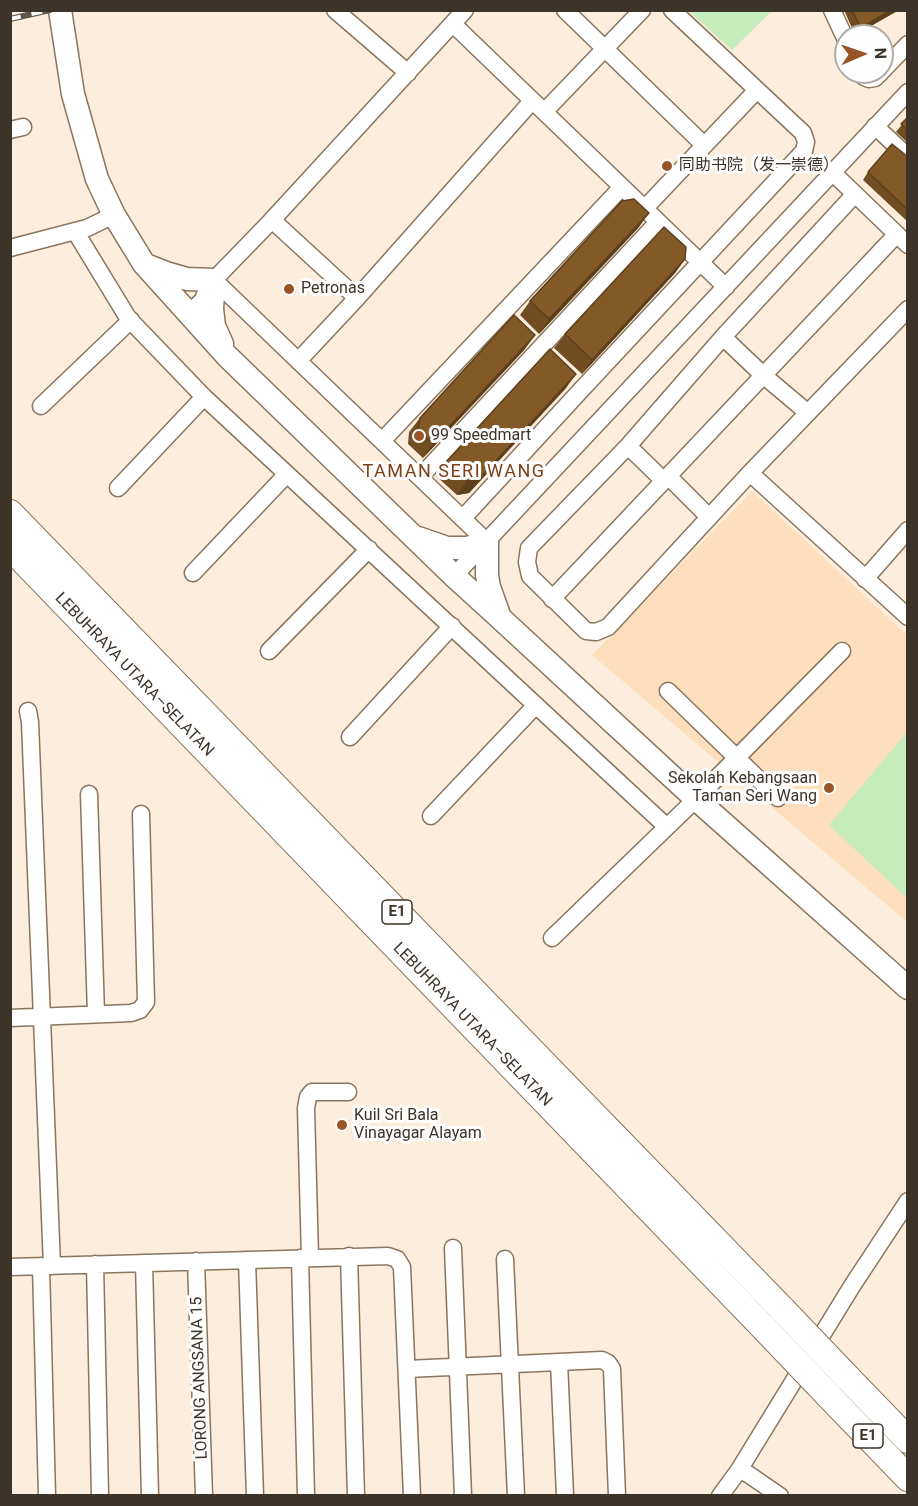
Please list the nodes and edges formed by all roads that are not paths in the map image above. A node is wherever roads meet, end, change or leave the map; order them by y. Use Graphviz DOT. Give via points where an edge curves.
graph roads {
  1 [pos="60,10"];
  2 [pos="335,10"];
  3 [pos="465,10"];
  4 [pos="565,10"];
  5 [pos="642,10"];
  6 [pos="672,10"];
  7 [pos="832,10"];
  8 [pos="453,24"];
  9 [pos="839,24"];
  10 [pos="908,44"];
  11 [pos="605,50"];
  12 [pos="894,58"];
  13 [pos="408,73"];
  14 [pos="756,90"];
  15 [pos="908,92"];
  16 [pos="538,106"];
  17 [pos="875,126"];
  18 [pos="704,145"];
  19 [pos="908,157"];
  20 [pos="832,172"];
  21 [pos="622,187"];
  22 [pos="855,194"];
  23 [pos="644,209"];
  24 [pos="114,215"];
  25 [pos="272,220"];
  26 [pos="658,222"];
  27 [pos="75,231"];
  28 [pos="902,240"];
  29 [pos="10,248"];
  30 [pos="699,262"];
  31 [pos="144,264"];
  32 [pos="211,283"];
  33 [pos="726,287"];
  34 [pos="357,298"];
  35 [pos="185,309"];
  36 [pos="908,309"];
  37 [pos="131,320"];
  38 [pos="525,335"];
  39 [pos="723,337"];
  40 [pos="545,353"];
  41 [pos="227,356"];
  42 [pos="298,361"];
  43 [pos="764,375"];
  44 [pos="204,397"];
  45 [pos="41,406"];
  46 [pos="808,413"];
  47 [pos="382,441"];
  48 [pos="628,446"];
  49 [pos="750,473"];
  50 [pos="287,474"];
  51 [pos="420,477"];
  52 [pos="666,479"];
  53 [pos="118,488"];
  54 [pos="10,513"];
  55 [pos="709,517"];
  56 [pos="463,518"];
  57 [pos="908,530"];
  58 [pos="413,537"];
  59 [pos="487,542"];
  60 [pos="10,547"];
  61 [pos="369,549"];
  62 [pos="193,573"];
  63 [pos="454,576"];
  64 [pos="865,579"];
  65 [pos="552,599"];
  66 [pos="499,616"];
  67 [pos="908,617"];
  68 [pos="452,626"];
  69 [pos="269,651"];
  70 [pos="842,651"];
  71 [pos="668,691"];
  72 [pos="536,705"];
  73 [pos="28,711"];
  74 [pos="350,737"];
  75 [pos="737,758"];
  76 [pos="89,794"];
  77 [pos="778,798"];
  78 [pos="696,799"];
  79 [pos="141,814"];
  80 [pos="431,816"];
  81 [pos="667,827"];
  82 [pos="552,938"];
  83 [pos="906,988"];
  84 [pos="96,1014"];
  85 [pos="42,1017"];
  86 [pos="10,1018"];
  87 [pos="348,1092"];
  88 [pos="908,1202"];
  89 [pos="453,1248"];
  90 [pos="349,1256"];
  91 [pos="305,1258"];
  92 [pos="505,1259"];
  93 [pos="247,1260"];
  94 [pos="196,1261"];
  95 [pos="144,1263"];
  96 [pos="95,1264"];
  97 [pos="46,1266"];
  98 [pos="10,1267"];
  99 [pos="559,1362"];
  100 [pos="510,1364"];
  101 [pos="458,1367"];
  102 [pos="407,1369"];
  103 [pos="908,1440"];
  104 [pos="740,1470"];
  105 [pos="908,1478"];
  106 [pos="761,1491"];
  107 [pos="47,1496"];
  108 [pos="100,1496"];
  109 [pos="150,1496"];
  110 [pos="204,1496"];
  111 [pos="255,1496"];
  112 [pos="306,1496"];
  113 [pos="356,1496"];
  114 [pos="412,1496"];
  115 [pos="463,1496"];
  116 [pos="516,1496"];
  117 [pos="565,1496"];
  118 [pos="617,1496"];
  119 [pos="720,1496"];
  120 [pos="780,1496"];
  1 -- 24 [label="main road" via="73,94 97,178"];
  2 -- 13 [label="street"];
  3 -- 8 [label="street"];
  4 -- 11 [label="street"];
  5 -- 11 [label="street"];
  6 -- 14 [label="street"];
  7 -- 9 [label="street"];
  8 -- 13 [label="street"];
  8 -- 16 [label="street"];
  10 -- 12 [label="street"];
  11 -- 16 [label="street"];
  11 -- 18 [label="street"];
  13 -- 25 [label="street"];
  14 -- 18 [label="street"];
  14 -- 30 [label="street" via="803,133 804,151"];
  15 -- 17 [label="street"];
  16 -- 21 [label="street"];
  16 -- 34 [label="street"];
  17 -- 19 [label="street"];
  17 -- 20 [label="street"];
  18 -- 23 [label="street"];
  20 -- 22 [label="street"];
  20 -- 33 [label="street"];
  21 -- 23 [label="street"];
  21 -- 47 [label="street" via="507,317"];
  22 -- 28 [label="street"];
  22 -- 39 [label="street"];
  23 -- 26 [label="street"];
  24 -- 27 [label="street"];
  24 -- 31 [label="main road"];
  25 -- 32 [label="street"];
  25 -- 34 [label="street"];
  26 -- 30 [label="street"];
  26 -- 40 [label="street"];
  27 -- 29 [label="street"];
  27 -- 37 [label="street"];
  28 -- 43 [label="street"];
  30 -- 33 [label="street"];
  30 -- 56 [label="street" via="578,385"];
  31 -- 32 [label="main road"];
  31 -- 35 [label="main road"];
  32 -- 35 [label="street" via="196,291"];
  32 -- 41 [label="main road" via="214,326"];
  32 -- 42 [label="street"];
  33 -- 59 [label="street"];
  34 -- 42 [label="street"];
  35 -- 41 [label="main road"];
  36 -- 46 [label="street"];
  37 -- 44 [label="street"];
  37 -- 45 [label="street"];
  38 -- 40 [label="street"];
  39 -- 43 [label="street"];
  39 -- 48 [label="street"];
  40 -- 51 [label="street"];
  41 -- 58 [label="main road"];
  42 -- 47 [label="street"];
  43 -- 46 [label="street"];
  43 -- 52 [label="street"];
  44 -- 50 [label="street"];
  44 -- 53 [label="street"];
  46 -- 49 [label="street"];
  47 -- 51 [label="street"];
  48 -- 52 [label="street"];
  48 -- 65 [label="street" via="529,548 526,562 530,576"];
  49 -- 55 [label="street"];
  49 -- 64 [label="street"];
  50 -- 61 [label="street"];
  50 -- 62 [label="street"];
  51 -- 56 [label="street"];
  52 -- 55 [label="street"];
  52 -- 65 [label="street"];
  54 -- 103 [label="highway, LEBUHRAYA UTARA–SELATAN / E1, bridge"];
  55 -- 65 [label="street" via="608,627 586,631"];
  56 -- 59 [label="street"];
  57 -- 64 [label="street"];
  58 -- 59 [label="main road" via="447,548"];
  58 -- 63 [label="main road"];
  59 -- 63 [label="street"];
  59 -- 66 [label="main road" via="487,575"];
  60 -- 105 [label="highway, LEBUHRAYA UTARA–SELATAN / E1, bridge"];
  61 -- 68 [label="street"];
  61 -- 69 [label="street"];
  63 -- 66 [label="main road"];
  64 -- 67 [label="street"];
  66 -- 78 [label="main road"];
  68 -- 72 [label="street"];
  68 -- 74 [label="street"];
  70 -- 75 [label="street"];
  71 -- 75 [label="street"];
  72 -- 80 [label="street"];
  72 -- 81 [label="street"];
  73 -- 85 [label="street"];
  75 -- 77 [label="street"];
  75 -- 78 [label="street"];
  76 -- 84 [label="street"];
  78 -- 81 [label="street"];
  78 -- 83 [label="main road"];
  79 -- 84 [label="street" via="146,1002 131,1013"];
  81 -- 82 [label="street"];
  84 -- 85 [label="street"];
  85 -- 86 [label="street"];
  85 -- 97 [label="street"];
  87 -- 91 [label="street" via="312,1092 308,1096"];
  88 -- 104 [label="street"];
  89 -- 101 [label="street"];
  90 -- 91 [label="street"];
  90 -- 102 [label="street" via="388,1256 397,1259 402,1267"];
  90 -- 113 [label="street"];
  91 -- 93 [label="street"];
  91 -- 112 [label="street"];
  92 -- 100 [label="street"];
  93 -- 94 [label="street"];
  93 -- 111 [label="street"];
  94 -- 95 [label="street"];
  94 -- 110 [label="street, LORONG ANGSANA 15"];
  95 -- 96 [label="street"];
  95 -- 109 [label="street"];
  96 -- 97 [label="street"];
  96 -- 108 [label="street"];
  97 -- 98 [label="street"];
  97 -- 107 [label="street"];
  99 -- 100 [label="street"];
  99 -- 117 [label="street"];
  99 -- 118 [label="street" via="602,1360 612,1369"];
  100 -- 101 [label="street"];
  100 -- 116 [label="street"];
  101 -- 102 [label="street"];
  101 -- 115 [label="street"];
  102 -- 114 [label="street"];
  104 -- 106 [label="street"];
  104 -- 119 [label="street"];
  106 -- 120 [label="street"];
}
